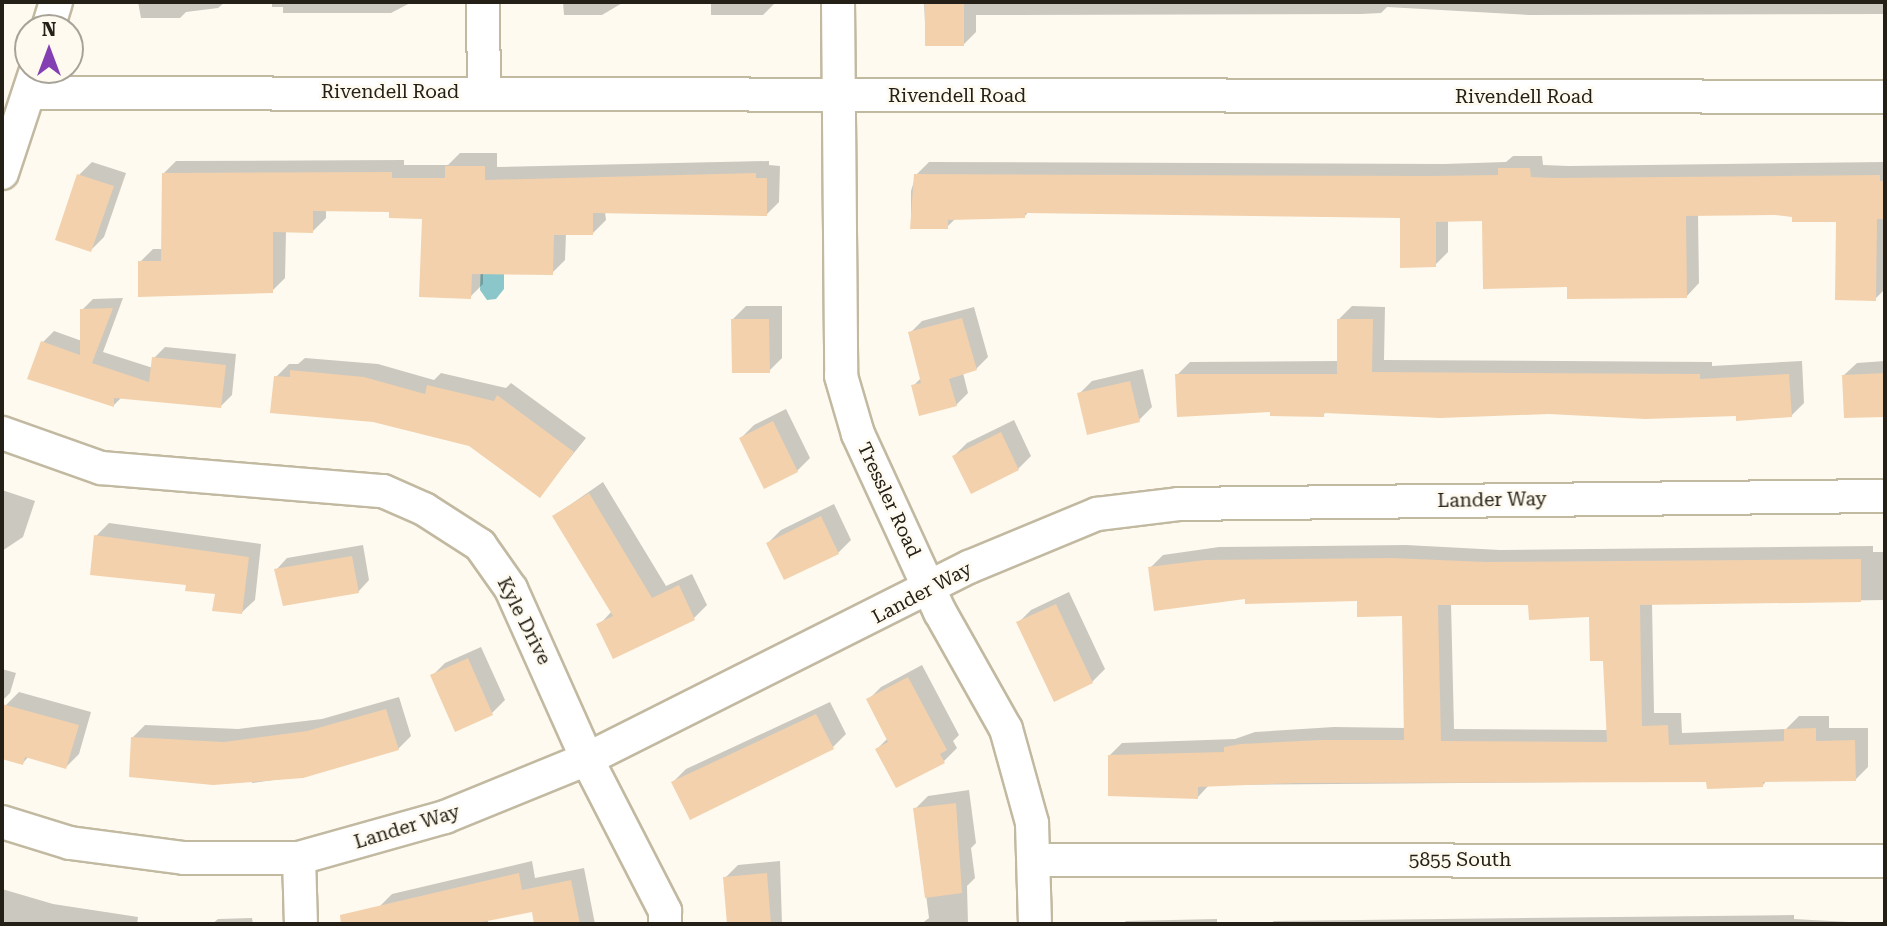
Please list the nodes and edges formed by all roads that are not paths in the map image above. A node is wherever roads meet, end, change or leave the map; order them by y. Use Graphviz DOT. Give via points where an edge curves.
graph roads {
  1 [pos="484,2"];
  2 [pos="838,2"];
  3 [pos="84,82"];
  4 [pos="32,84"];
  5 [pos="484,92"];
  6 [pos="838,95"];
  7 [pos="1885,97"];
  8 [pos="2,173"];
  9 [pos="2,433"];
  10 [pos="1885,496"];
  11 [pos="930,589"];
  12 [pos="587,759"];
  13 [pos="2,822"];
  14 [pos="299,859"];
  15 [pos="1035,860"];
  16 [pos="1885,861"];
  17 [pos="301,924"];
  18 [pos="664,924"];
  19 [pos="1035,924"];
  1 -- 5 [label="street"];
  2 -- 6 [label="street, Tressler Road"];
  3 -- 5 [label="street, Rivendell Road"];
  4 -- 8 [label="street"];
  5 -- 6 [label="street, Rivendell Road"];
  6 -- 7 [label="street, Rivendell Road"];
  6 -- 11 [label="street, Tressler Road" via="841,376 858,434"];
  9 -- 12 [label="street, Kyle Drive" via="101,468 383,491 424,509 480,545 511,589"];
  10 -- 11 [label="street, Lander Way" via="1178,504 1097,514 969,567"];
  11 -- 12 [label="street, Lander Way"];
  11 -- 15 [label="street, Tressler Road" via="1006,729 1025,792"];
  12 -- 14 [label="street, Lander Way" via="445,817"];
  12 -- 18 [label="street, Kyle Drive" via="665,911"];
  13 -- 14 [label="street, Lander Way" via="70,844 184,859"];
  14 -- 17 [label="street"];
  15 -- 16 [label="street, 5855 South"];
  15 -- 19 [label="street, Tressler Road"];
}
